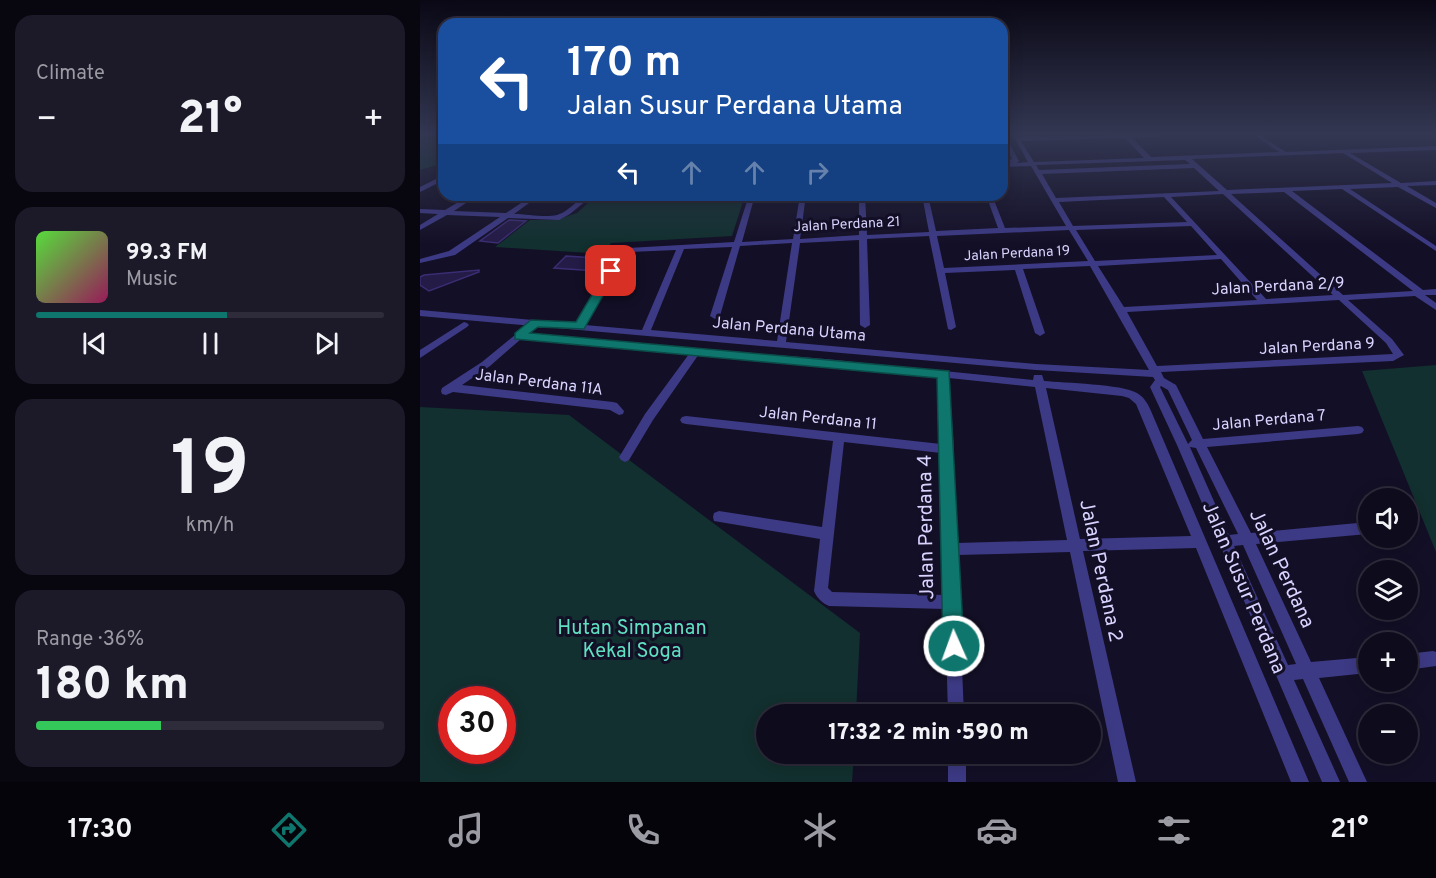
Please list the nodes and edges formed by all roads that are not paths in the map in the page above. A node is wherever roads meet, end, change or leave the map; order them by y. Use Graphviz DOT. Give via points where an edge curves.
graph roads {
  1 [pos="1052,171"];
  2 [pos="1203,171"];
  3 [pos="1378,171"];
  4 [pos="1039,172"];
  5 [pos="438,180"];
  6 [pos="1436,183"];
  7 [pos="1399,184"];
  8 [pos="1343,187"];
  9 [pos="1285,189"];
  10 [pos="420,190"];
  11 [pos="1227,192"];
  12 [pos="1166,195"];
  13 [pos="1055,200"];
  14 [pos="465,201"];
  15 [pos="528,201"];
  16 [pos="583,201"];
  17 [pos="750,201"];
  18 [pos="802,201"];
  19 [pos="862,201"];
  20 [pos="926,201"];
  21 [pos="991,201"];
  22 [pos="1436,206"];
  23 [pos="420,211"];
  24 [pos="446,212"];
  25 [pos="507,216"];
  26 [pos="1193,224"];
  27 [pos="420,228"];
  28 [pos="1072,228"];
  29 [pos="1002,230"];
  30 [pos="933,234"];
  31 [pos="864,237"];
  32 [pos="795,241"];
  33 [pos="736,244"];
  34 [pos="681,247"];
  35 [pos="1436,249"];
  36 [pos="1223,257"];
  37 [pos="420,261"];
  38 [pos="1094,264"];
  39 [pos="1018,267"];
  40 [pos="941,271"];
  41 [pos="1436,292"];
  42 [pos="1419,293"];
  43 [pos="1341,298"];
  44 [pos="1265,303"];
  45 [pos="1436,307"];
  46 [pos="1121,310"];
  47 [pos="420,313"];
  48 [pos="715,315"];
  49 [pos="535,323"];
  50 [pos="464,325"];
  51 [pos="865,325"];
  52 [pos="580,326"];
  53 [pos="951,327"];
  54 [pos="645,333"];
  55 [pos="1040,333"];
  56 [pos="519,336"];
  57 [pos="781,345"];
  58 [pos="696,351"];
  59 [pos="420,355"];
  60 [pos="1036,368"];
  61 [pos="944,374"];
  62 [pos="1157,374"];
  63 [pos="1039,383"];
  64 [pos="619,411"];
  65 [pos="686,420"];
  66 [pos="1358,430"];
  67 [pos="839,438"];
  68 [pos="1199,444"];
  69 [pos="1183,445"];
  70 [pos="948,449"];
  71 [pos="625,457"];
  72 [pos="719,517"];
  73 [pos="1358,529"];
  74 [pos="828,534"];
  75 [pos="1247,539"];
  76 [pos="1225,541"];
  77 [pos="1201,542"];
  78 [pos="1075,547"];
  79 [pos="951,549"];
  80 [pos="952,602"];
  81 [pos="1433,659"];
  82 [pos="1418,661"];
  83 [pos="1358,666"];
  84 [pos="1306,670"];
  85 [pos="1283,673"];
  86 [pos="956,704"];
  87 [pos="957,764"];
  88 [pos="957,782"];
  89 [pos="1127,782"];
  90 [pos="1300,782"];
  91 [pos="1330,782"];
  92 [pos="1358,782"];
  1 -- 4 [label="street"];
  2 -- 11 [label="street"];
  3 -- 7 [label="street"];
  4 -- 13 [label="street, Jalan Perdana"];
  5 -- 10 [label="street"];
  6 -- 7 [label="street"];
  7 -- 8 [label="street"];
  7 -- 22 [label="street"];
  8 -- 9 [label="street"];
  8 -- 35 [label="street"];
  9 -- 11 [label="street"];
  9 -- 42 [label="street"];
  11 -- 12 [label="street"];
  11 -- 43 [label="street"];
  12 -- 13 [label="street"];
  12 -- 26 [label="street"];
  13 -- 28 [label="street, Jalan Perdana"];
  14 -- 24 [label="street"];
  15 -- 25 [label="street"];
  16 -- 25 [label="street" via="556,218"];
  17 -- 33 [label="street"];
  18 -- 32 [label="street"];
  19 -- 31 [label="street"];
  20 -- 30 [label="street"];
  21 -- 29 [label="street"];
  23 -- 24 [label="street"];
  24 -- 25 [label="street"];
  24 -- 27 [label="street"];
  25 -- 37 [label="street" via="452,253"];
  26 -- 28 [label="street, Jalan Perdana 21"];
  26 -- 36 [label="street"];
  28 -- 29 [label="street, Jalan Perdana 21"];
  28 -- 38 [label="street, Jalan Perdana"];
  29 -- 30 [label="street, Jalan Perdana 21"];
  30 -- 31 [label="street, Jalan Perdana 21"];
  30 -- 40 [label="street"];
  31 -- 32 [label="street, Jalan Perdana 21"];
  31 -- 51 [label="street"];
  32 -- 33 [label="street, Jalan Perdana 21"];
  32 -- 57 [label="street"];
  33 -- 34 [label="street, Jalan Perdana 21"];
  33 -- 48 [label="street"];
  34 -- 52 [label="street, Jalan Perdana 21" via="624,251"];
  34 -- 54 [label="street"];
  36 -- 38 [label="street, Jalan Perdana 19"];
  36 -- 44 [label="street"];
  38 -- 39 [label="street, Jalan Perdana 19"];
  38 -- 46 [label="street, Jalan Perdana"];
  39 -- 40 [label="street, Jalan Perdana 19"];
  39 -- 55 [label="street"];
  40 -- 53 [label="street"];
  41 -- 42 [label="street, Jalan Perdana 2/9"];
  42 -- 43 [label="street, Jalan Perdana 2/9"];
  42 -- 45 [label="street"];
  43 -- 44 [label="street, Jalan Perdana 2/9"];
  43 -- 62 [label="street, Jalan Perdana 9" via="1399,355"];
  44 -- 46 [label="street, Jalan Perdana 2/9"];
  46 -- 62 [label="street, Jalan Perdana"];
  47 -- 49 [label="street, Jalan Perdana Utama"];
  49 -- 52 [label="street, Jalan Perdana Utama"];
  49 -- 56 [label="street"];
  50 -- 59 [label="street"];
  52 -- 54 [label="street, Jalan Perdana Utama"];
  54 -- 57 [label="street, Jalan Perdana Utama"];
  56 -- 58 [label="street"];
  56 -- 64 [label="street, Jalan Perdana 11A" via="450,389 613,406"];
  57 -- 60 [label="street, Jalan Perdana Utama"];
  58 -- 61 [label="street"];
  58 -- 71 [label="street"];
  60 -- 62 [label="street, Jalan Perdana Utama"];
  60 -- 63 [label="street, Jalan Perdana 2"];
  61 -- 63 [label="street"];
  61 -- 70 [label="street, Jalan Perdana 4"];
  62 -- 68 [label="street, Jalan Perdana" via="1172,388"];
  62 -- 69 [label="street, Jalan Perdana" via="1155,387"];
  63 -- 77 [label="street, Jalan Susur Perdana" via="1122,392 1140,401"];
  63 -- 78 [label="street, Jalan Perdana 2"];
  65 -- 67 [label="street, Jalan Perdana 11"];
  66 -- 68 [label="street, Jalan Perdana 7"];
  67 -- 70 [label="street, Jalan Perdana 11"];
  67 -- 74 [label="street"];
  68 -- 69 [label="street, Jalan Perdana 7"];
  68 -- 75 [label="street, Jalan Perdana"];
  69 -- 76 [label="street, Jalan Perdana"];
  70 -- 79 [label="street, Jalan Perdana 4"];
  72 -- 74 [label="street"];
  73 -- 75 [label="street"];
  74 -- 80 [label="street" via="821,591 829,599"];
  75 -- 76 [label="street"];
  75 -- 84 [label="street, Jalan Perdana"];
  76 -- 85 [label="street, Jalan Perdana"];
  77 -- 78 [label="street"];
  77 -- 90 [label="street, Jalan Susur Perdana"];
  78 -- 79 [label="street"];
  78 -- 89 [label="street, Jalan Perdana 2"];
  79 -- 80 [label="street, Jalan Perdana 4"];
  80 -- 86 [label="street, Jalan Perdana 4"];
  81 -- 82 [label="street"];
  83 -- 84 [label="street"];
  84 -- 85 [label="street"];
  84 -- 92 [label="street, Jalan Perdana"];
  85 -- 91 [label="street, Jalan Perdana"];
  87 -- 88 [label="street"];
}
